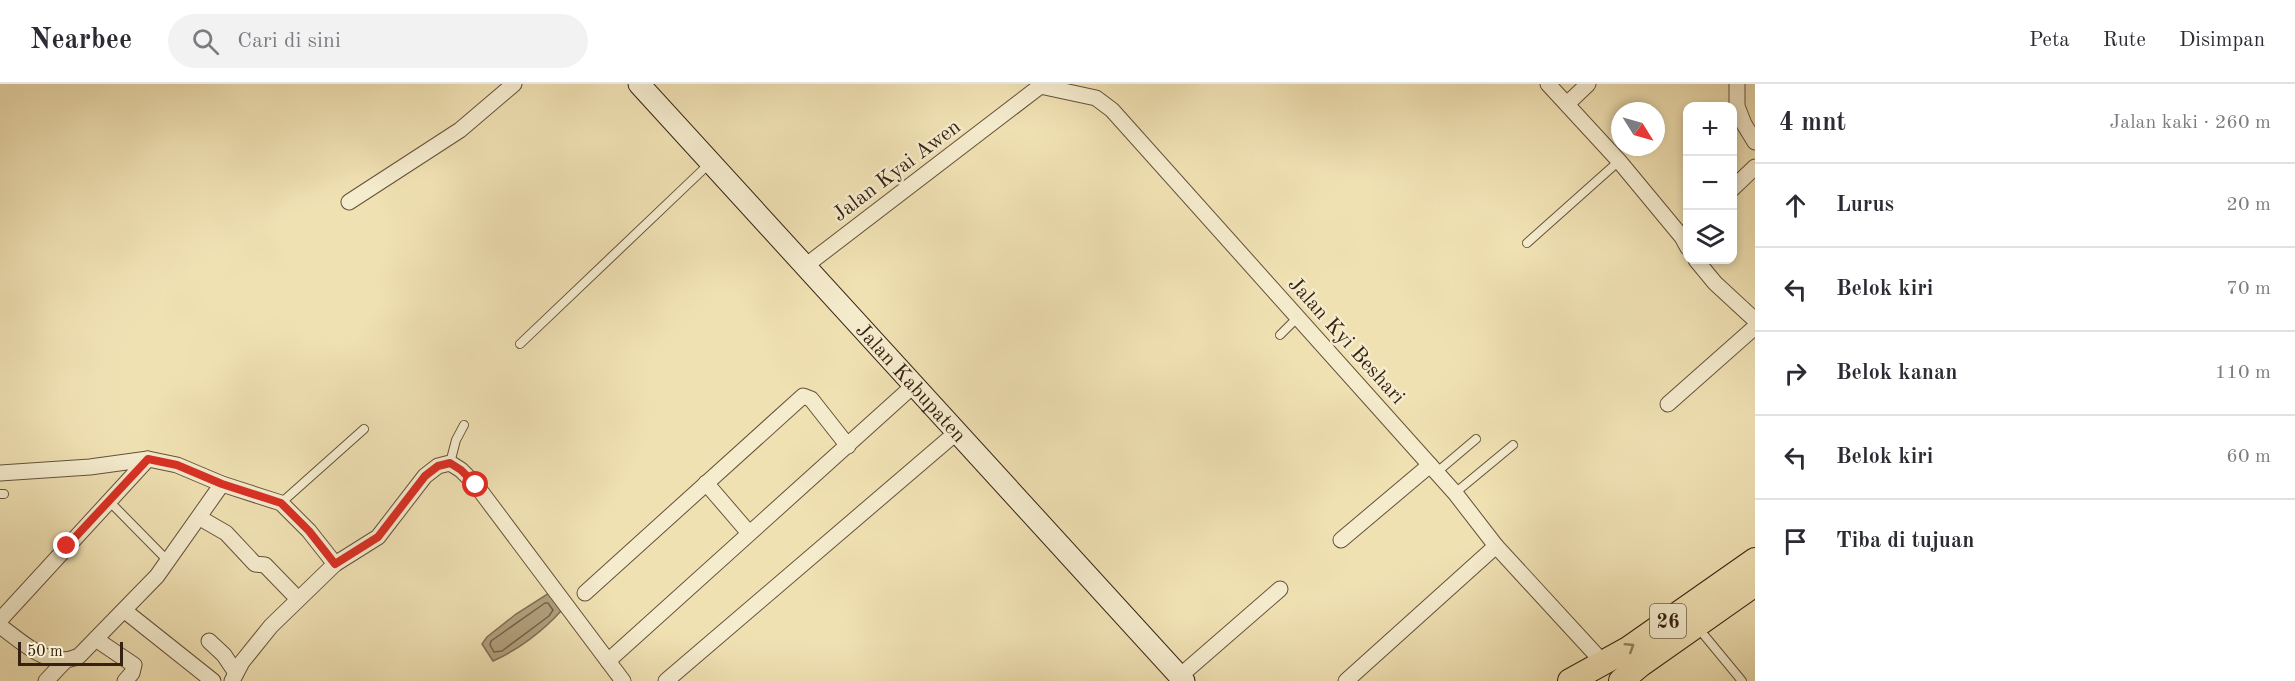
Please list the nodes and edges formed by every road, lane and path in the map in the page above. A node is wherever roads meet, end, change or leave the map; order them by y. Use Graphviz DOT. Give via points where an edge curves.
graph roads {
  1 [pos="514,84"];
  2 [pos="639,84"];
  3 [pos="1548,84"];
  4 [pos="1588,84"];
  5 [pos="1738,84"];
  6 [pos="1042,85"];
  7 [pos="1567,104"];
  8 [pos="1755,142"];
  9 [pos="1618,161"];
  10 [pos="711,162"];
  11 [pos="1755,167"];
  12 [pos="1737,184"];
  13 [pos="349,202"];
  14 [pos="1683,236"];
  15 [pos="1527,243"];
  16 [pos="1699,264"];
  17 [pos="804,267"];
  18 [pos="1298,317"];
  19 [pos="1755,320"];
  20 [pos="1755,327"];
  21 [pos="1280,335"];
  22 [pos="520,344"];
  23 [pos="913,387"];
  24 [pos="1668,404"];
  25 [pos="464,425"];
  26 [pos="364,429"];
  27 [pos="957,432"];
  28 [pos="1476,439"];
  29 [pos="1513,445"];
  30 [pos="848,446"];
  31 [pos="148,459"];
  32 [pos="450,463"];
  33 [pos="1434,469"];
  34 [pos="0,473"];
  35 [pos="706,483"];
  36 [pos="222,484"];
  37 [pos="1455,493"];
  38 [pos="108,500"];
  39 [pos="281,503"];
  40 [pos="200,518"];
  41 [pos="749,533"];
  42 [pos="1341,540"];
  43 [pos="1492,549"];
  44 [pos="1755,560"];
  45 [pos="168,561"];
  46 [pos="335,564"];
  47 [pos="1755,584"];
  48 [pos="1280,589"];
  49 [pos="585,592"];
  50 [pos="298,599"];
  51 [pos="1755,599"];
  52 [pos="125,611"];
  53 [pos="0,620"];
  54 [pos="0,626"];
  55 [pos="1704,635"];
  56 [pos="97,640"];
  57 [pos="209,641"];
  58 [pos="1599,658"];
  59 [pos="608,661"];
  60 [pos="64,662"];
  61 [pos="234,677"];
  62 [pos="1182,679"];
  63 [pos="46,681"];
  64 [pos="125,681"];
  65 [pos="213,681"];
  66 [pos="623,681"];
  67 [pos="666,681"];
  68 [pos="1346,681"];
  69 [pos="1570,681"];
  70 [pos="1621,681"];
  71 [pos="1636,681"];
  72 [pos="1742,681"];
  1 -- 13 [label="street" via="460,130"];
  2 -- 10 [label="main road, Jalan Kabupaten"];
  3 -- 7 [label="street"];
  4 -- 7 [label="street"];
  5 -- 8 [label="street" via="1737,106"];
  6 -- 17 [label="street, Jalan Kyai Awen"];
  6 -- 18 [label="street, Jalan Kyi Beshari" via="1096,98 1112,110"];
  7 -- 9 [label="street"];
  9 -- 14 [label="street"];
  9 -- 15 [label="lane"];
  10 -- 17 [label="main road, Jalan Kabupaten"];
  10 -- 22 [label="lane"];
  11 -- 12 [label="street"];
  16 -- 19 [label="street"];
  17 -- 23 [label="main road, Jalan Kabupaten"];
  18 -- 21 [label="lane"];
  18 -- 33 [label="street, Jalan Kyi Beshari"];
  20 -- 24 [label="street"];
  23 -- 27 [label="main road, Jalan Kabupaten"];
  23 -- 30 [label="street"];
  25 -- 32 [label="lane"];
  26 -- 39 [label="lane"];
  27 -- 62 [label="main road, Jalan Kabupaten"];
  27 -- 67 [label="street"];
  28 -- 33 [label="lane"];
  29 -- 37 [label="lane"];
  30 -- 35 [label="street" via="812,401 803,396"];
  30 -- 41 [label="street"];
  31 -- 34 [label="street"];
  31 -- 36 [label="street" via="177,465"];
  31 -- 38 [label="street"];
  32 -- 46 [label="street" via="425,476 378,537"];
  32 -- 59 [label="street" via="476,485"];
  33 -- 37 [label="street, Jalan Kyi Beshari"];
  33 -- 42 [label="street"];
  35 -- 41 [label="street"];
  35 -- 49 [label="street"];
  36 -- 39 [label="street"];
  36 -- 40 [label="street"];
  37 -- 43 [label="street, Jalan Kyi Beshari"];
  38 -- 45 [label="lane"];
  38 -- 53 [label="street"];
  39 -- 46 [label="street"];
  40 -- 45 [label="street"];
  40 -- 50 [label="street" via="226,532 255,564 265,565"];
  41 -- 59 [label="street"];
  43 -- 58 [label="street, Jalan Kyi Beshari"];
  43 -- 68 [label="street"];
  69 -- 44 [label="highway, 26, one-way" via="1628,649"];
  45 -- 52 [label="street"];
  46 -- 50 [label="street"];
  47 -- 70 [label="highway, 26"];
  48 -- 62 [label="street"];
  50 -- 61 [label="street" via="257,642"];
  51 -- 55 [label="highway"];
  52 -- 56 [label="street"];
  52 -- 65 [label="street"];
  54 -- 60 [label="street" via="48,659"];
  55 -- 71 [label="highway"];
  55 -- 72 [label="lane"];
  56 -- 60 [label="street" via="79,656"];
  56 -- 64 [label="street" via="134,665"];
  57 -- 61 [label="street" via="224,655"];
  59 -- 66 [label="street"];
  60 -- 63 [label="street"];
}
